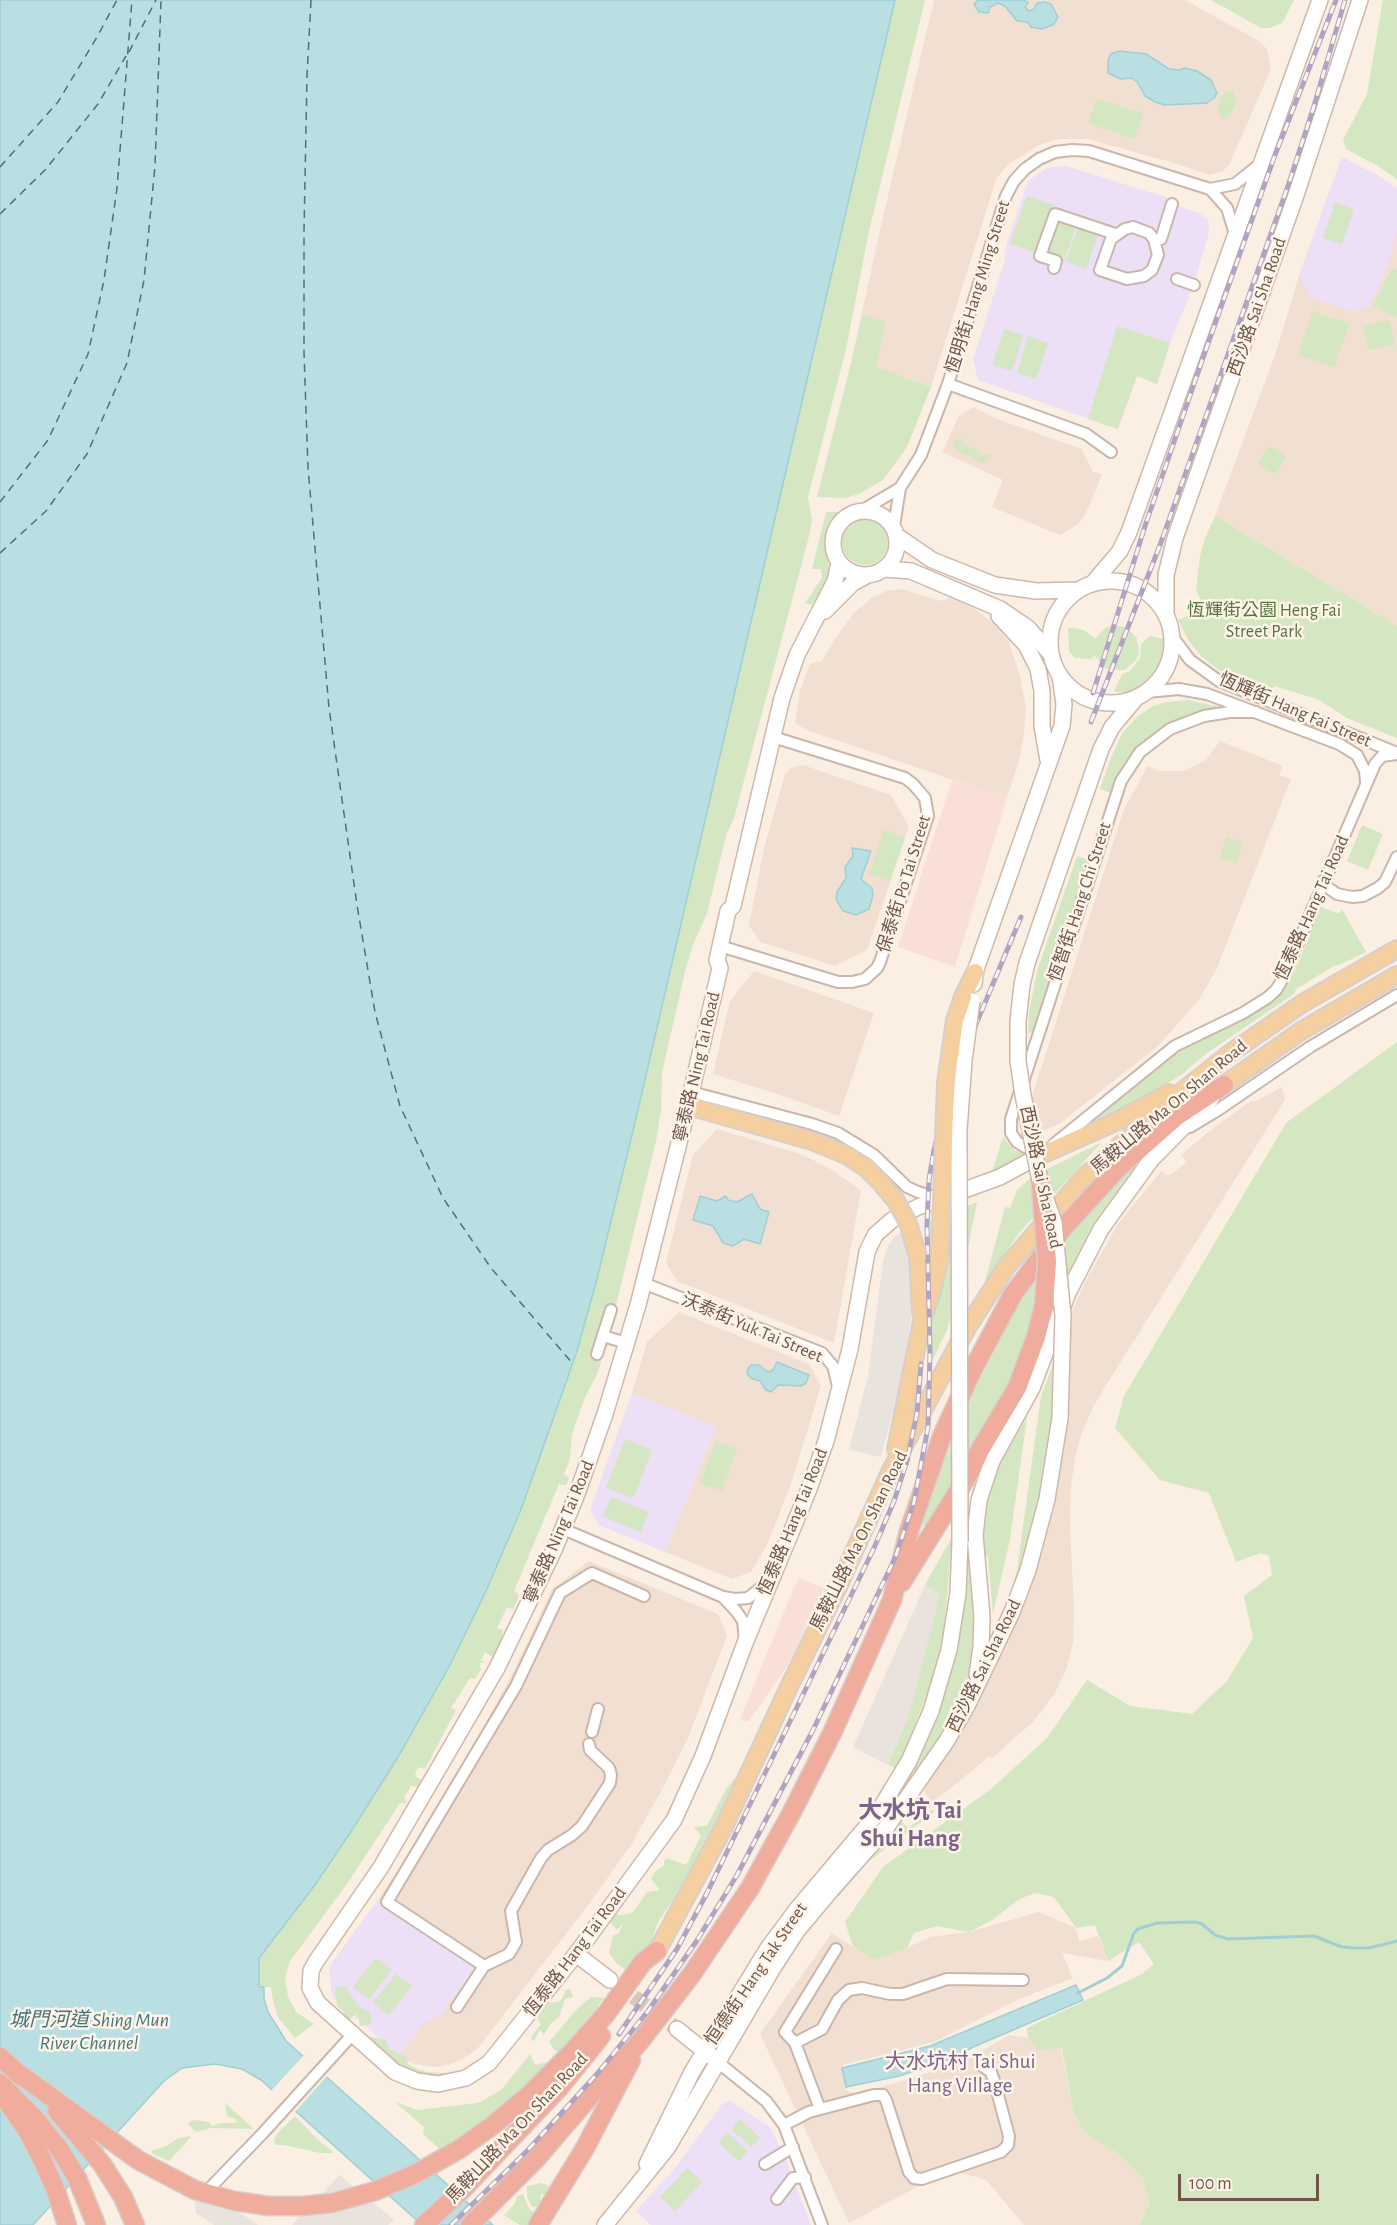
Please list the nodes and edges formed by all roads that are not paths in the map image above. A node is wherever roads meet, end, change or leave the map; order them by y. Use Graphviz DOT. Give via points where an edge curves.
graph roads {
  1 [pos="1320,0"];
  2 [pos="1360,0"];
  3 [pos="1261,163"];
  4 [pos="1210,189"];
  5 [pos="1172,204"];
  6 [pos="1115,234"];
  7 [pos="1235,234"];
  8 [pos="1161,239"];
  9 [pos="1054,268"];
  10 [pos="1177,279"];
  11 [pos="1194,285"];
  12 [pos="948,384"];
  13 [pos="1111,452"];
  14 [pos="900,488"];
  15 [pos="861,511"];
  16 [pos="895,531"];
  17 [pos="839,563"];
  18 [pos="885,569"];
  19 [pos="868,575"];
  20 [pos="1085,587"];
  21 [pos="985,602"];
  22 [pos="1166,615"];
  23 [pos="817,619"];
  24 [pos="1172,636"];
  25 [pos="1050,653"];
  26 [pos="1060,676"];
  27 [pos="1141,694"];
  28 [pos="1256,712"];
  29 [pos="773,736"];
  30 [pos="1397,753"];
  31 [pos="1049,763"];
  32 [pos="1365,788"];
  33 [pos="1397,857"];
  34 [pos="1323,881"];
  35 [pos="725,948"];
  36 [pos="1397,949"];
  37 [pos="975,972"];
  38 [pos="1397,975"];
  39 [pos="1397,995"];
  40 [pos="968,999"];
  41 [pos="1206,1072"];
  42 [pos="1224,1085"];
  43 [pos="689,1099"];
  44 [pos="1165,1146"];
  45 [pos="1045,1151"];
  46 [pos="1041,1186"];
  47 [pos="938,1198"];
  48 [pos="643,1284"];
  49 [pos="611,1310"];
  50 [pos="922,1321"];
  51 [pos="603,1336"];
  52 [pos="627,1343"];
  53 [pos="597,1354"];
  54 [pos="839,1392"];
  55 [pos="1006,1433"];
  56 [pos="890,1472"];
  57 [pos="970,1472"];
  58 [pos="563,1529"];
  59 [pos="771,1578"];
  60 [pos="644,1596"];
  61 [pos="723,1597"];
  62 [pos="892,1600"];
  63 [pos="745,1644"];
  64 [pos="971,1698"];
  65 [pos="598,1709"];
  66 [pos="592,1732"];
  67 [pos="589,1744"];
  68 [pos="861,1846"];
  69 [pos="836,1949"];
  70 [pos="657,1951"];
  71 [pos="576,1954"];
  72 [pos="484,1966"];
  73 [pos="610,1980"];
  74 [pos="1023,1980"];
  75 [pos="457,2007"];
  76 [pos="677,2029"];
  77 [pos="352,2035"];
  78 [pos="795,2043"];
  79 [pos="638,2044"];
  80 [pos="704,2051"];
  81 [pos="0,2057"];
  82 [pos="719,2063"];
  83 [pos="981,2065"];
  84 [pos="14,2070"];
  85 [pos="0,2083"];
  86 [pos="0,2092"];
  87 [pos="820,2109"];
  88 [pos="784,2125"];
  89 [pos="793,2147"];
  90 [pos="765,2164"];
  91 [pos="805,2178"];
  92 [pos="208,2190"];
  93 [pos="627,2198"];
  94 [pos="777,2199"];
  95 [pos="610,2223"];
  96 [pos="66,2225"];
  97 [pos="96,2225"];
  98 [pos="135,2225"];
  99 [pos="424,2225"];
  100 [pos="470,2225"];
  101 [pos="538,2225"];
  102 [pos="822,2225"];
  1 -- 3 [label="main road"];
  2 -- 22 [label="main road, 西沙路 Sai Sha Road" via="1175,538 1166,575"];
  3 -- 4 [label="street" via="1235,184"];
  3 -- 7 [label="main road"];
  4 -- 7 [label="street" via="1227,208"];
  4 -- 12 [label="street, 恆明街 Hang Ming Street" via="1089,151 1055,153 1025,169 1006,196"];
  5 -- 8 [label="street"];
  6 -- 6 [label="street" via="1133,227 1149,233 1158,247 1151,271 1127,279 1100,270"];
  6 -- 9 [label="street" via="1055,214 1040,256 1056,261"];
  7 -- 20 [label="main road" via="1129,532 1120,551"];
  10 -- 11 [label="street"];
  12 -- 13 [label="street" via="1086,434"];
  12 -- 14 [label="street, 恆明街 Hang Ming Street" via="921,455"];
  14 -- 15 [label="street, 恆明街 Hang Ming Street"];
  14 -- 16 [label="street, 恆明街 Hang Ming Street"];
  15 -- 16 [label="main road" via="880,513"];
  15 -- 17 [label="main road" via="844,518 838,526 833,544"];
  16 -- 18 [label="main road" via="896,554"];
  16 -- 20 [label="main road" via="932,560 994,585 1036,591"];
  17 -- 19 [label="main road"];
  17 -- 23 [label="main road, 寧泰路 Ning Tai Road"];
  18 -- 19 [label="main road"];
  18 -- 21 [label="main road" via="911,571"];
  19 -- 23 [label="main road, 寧泰路 Ning Tai Road"];
  20 -- 22 [label="main road" via="1110,581 1128,583 1154,598"];
  20 -- 25 [label="main road" via="1064,602 1054,617"];
  21 -- 25 [label="main road" via="1014,618"];
  21 -- 31 [label="main road" via="1020,638 1038,669"];
  22 -- 24 [label="main road"];
  23 -- 29 [label="main road, 寧泰路 Ning Tai Road" via="791,670"];
  24 -- 27 [label="main road" via="1167,667"];
  24 -- 30 [label="street, 恆輝街 Hang Fai Street" via="1190,660 1219,681"];
  25 -- 26 [label="main road"];
  26 -- 27 [label="main road" via="1077,693 1096,701 1117,702"];
  26 -- 31 [label="main road" via="1062,726"];
  27 -- 28 [label="street, 恆輝街 Hang Fai Street" via="1192,690"];
  27 -- 46 [label="main road, 西沙路 Sai Sha Road, bridge" via="1112,727 1101,749 1027,963 1019,1004 1018,1061"];
  28 -- 32 [label="street, 恆輝街 Hang Fai Street" via="1348,748 1363,763"];
  28 -- 45 [label="street, 恆智街 Hang Chi Street" via="1204,716 1170,729 1140,752 1121,781 1011,1119 1011,1132 1020,1145"];
  29 -- 35 [label="main road, 寧泰路 Ning Tai Road" via="734,906 728,910"];
  29 -- 35 [label="street, 保泰街 Po Tai Street" via="905,778 925,798 928,816 880,962 865,979 837,982"];
  30 -- 32 [label="street, 恆輝街 Hang Fai Street" via="1378,759"];
  31 -- 37 [label="main road"];
  32 -- 34 [label="street, 恆泰路 Hang Tai Road"];
  33 -- 34 [label="street" via="1385,882 1363,896 1337,894"];
  34 -- 45 [label="street, 恆泰路 Hang Tai Road" via="1276,990 1250,1010 1174,1046"];
  35 -- 43 [label="main road, 寧泰路 Ning Tai Road" via="717,960 720,968"];
  36 -- 41 [label="main road, 馬鞍山路 Ma On Shan Road" via="1303,1003"];
  37 -- 40 [label="main road"];
  38 -- 42 [label="main road, 馬鞍山路 Ma On Shan Road" via="1301,1031"];
  39 -- 44 [label="street, 馬鞍山路 Ma On Shan Road" via="1310,1047"];
  40 -- 50 [label="main road, bridge" via="955,1020 946,1083 940,1254"];
  40 -- 68 [label="main road, 西沙路 Sai Sha Road, bridge" via="959,1130 958,1593 944,1671 931,1711"];
  41 -- 45 [label="main road" via="1113,1123"];
  41 -- 56 [label="main road, 馬鞍山路 Ma On Shan Road" via="1094,1167 1007,1266 967,1328"];
  42 -- 44 [label="main road, 馬鞍山路 Ma On Shan Road"];
  42 -- 62 [label="highway, 馬鞍山路 Ma On Shan Road" via="1178,1116 1119,1167 1063,1228 1013,1294 942,1436 912,1521"];
  43 -- 47 [label="street" via="838,1133 874,1155 907,1187"];
  43 -- 48 [label="main road, 寧泰路 Ning Tai Road"];
  43 -- 50 [label="main road, bridge" via="812,1141 865,1167 902,1211 912,1235 918,1256"];
  44 -- 55 [label="main road, 馬鞍山路 Ma On Shan Road" via="1132,1184 1090,1248 1068,1293 1032,1388"];
  45 -- 47 [label="main road, 恆泰路 Hang Tai Road" via="1000,1177"];
  46 -- 57 [label="highway, bridge" via="1047,1278 1042,1314 1017,1388"];
  46 -- 64 [label="main road, 西沙路 Sai Sha Road, bridge" via="1053,1222 1063,1316 1060,1418 1047,1499 1031,1560 1016,1603"];
  47 -- 54 [label="main road, 恆泰路 Hang Tai Road" via="892,1220 870,1245"];
  48 -- 52 [label="main road, 寧泰路 Ning Tai Road"];
  48 -- 54 [label="street, 沃泰街 Yuk Tai Street" via="822,1353 836,1371"];
  49 -- 51 [label="street"];
  50 -- 56 [label="main road"];
  51 -- 52 [label="street"];
  51 -- 53 [label="street"];
  52 -- 58 [label="main road, 寧泰路 Ning Tai Road"];
  54 -- 59 [label="main road, 恆泰路 Hang Tai Road" via="809,1489"];
  55 -- 57 [label="highway"];
  55 -- 64 [label="main road, 馬鞍山路 Ma On Shan Road" via="984,1480 976,1515 982,1633"];
  56 -- 70 [label="main road, 馬鞍山路 Ma On Shan Road" via="722,1831"];
  57 -- 62 [label="highway"];
  58 -- 61 [label="street"];
  58 -- 77 [label="main road, 寧泰路 Ning Tai Road" via="496,1668 427,1791 311,1971 313,1996"];
  59 -- 61 [label="street" via="748,1598"];
  59 -- 63 [label="main road, 恆泰路 Hang Tai Road"];
  60 -- 72 [label="street" via="592,1574 560,1593 516,1686 387,1902"];
  61 -- 63 [label="street" via="743,1621"];
  62 -- 79 [label="highway, 馬鞍山路 Ma On Shan Road" via="833,1731 761,1869 692,1974"];
  63 -- 71 [label="main road, 恆泰路 Hang Tai Road" via="674,1820"];
  64 -- 68 [label="main road, 西沙路 Sai Sha Road" via="912,1794 886,1828"];
  65 -- 66 [label="street"];
  67 -- 72 [label="street" via="590,1750 609,1768 610,1783 582,1826 541,1858 511,1911 516,1942 509,1954"];
  68 -- 80 [label="main road, 恒德街 Hang Tak Street" via="782,1929"];
  68 -- 82 [label="main road, 恒德街 Hang Tak Street" via="787,1947"];
  69 -- 78 [label="street" via="785,2032"];
  70 -- 84 [label="highway" via="643,1962 606,2014 528,2096 481,2134 415,2174 354,2198 302,2206 245,2203 195,2190 119,2147"];
  70 -- 99 [label="highway, 馬鞍山路 Ma On Shan Road" via="568,2078"];
  71 -- 73 [label="main road"];
  71 -- 77 [label="main road, 恆泰路 Hang Tai Road" via="495,2057 466,2079 438,2084 406,2078"];
  72 -- 75 [label="street"];
  74 -- 78 [label="street" via="947,1979 903,1994 849,1990 838,2000 822,2029"];
  76 -- 80 [label="main road"];
  77 -- 92 [label="street"];
  78 -- 87 [label="street"];
  79 -- 100 [label="highway, 馬鞍山路 Ma On Shan Road"];
  79 -- 101 [label="highway" via="614,2095"];
  80 -- 82 [label="main road"];
  80 -- 93 [label="main road, 恒德街 Hang Tak Street"];
  81 -- 84 [label="highway"];
  82 -- 88 [label="street" via="766,2101"];
  82 -- 93 [label="main road, 恒德街 Hang Tak Street" via="669,2147"];
  83 -- 87 [label="street" via="991,2072 1009,2136 1008,2145 1001,2152 922,2179 909,2172 883,2095"];
  84 -- 98 [label="highway" via="99,2158"];
  85 -- 97 [label="highway" via="60,2150 77,2178"];
  86 -- 96 [label="highway" via="43,2161"];
  87 -- 88 [label="street"];
  88 -- 89 [label="street"];
  89 -- 90 [label="street"];
  89 -- 91 [label="street"];
  91 -- 94 [label="street" via="793,2178"];
  91 -- 102 [label="street"];
  93 -- 95 [label="main road"];
}
